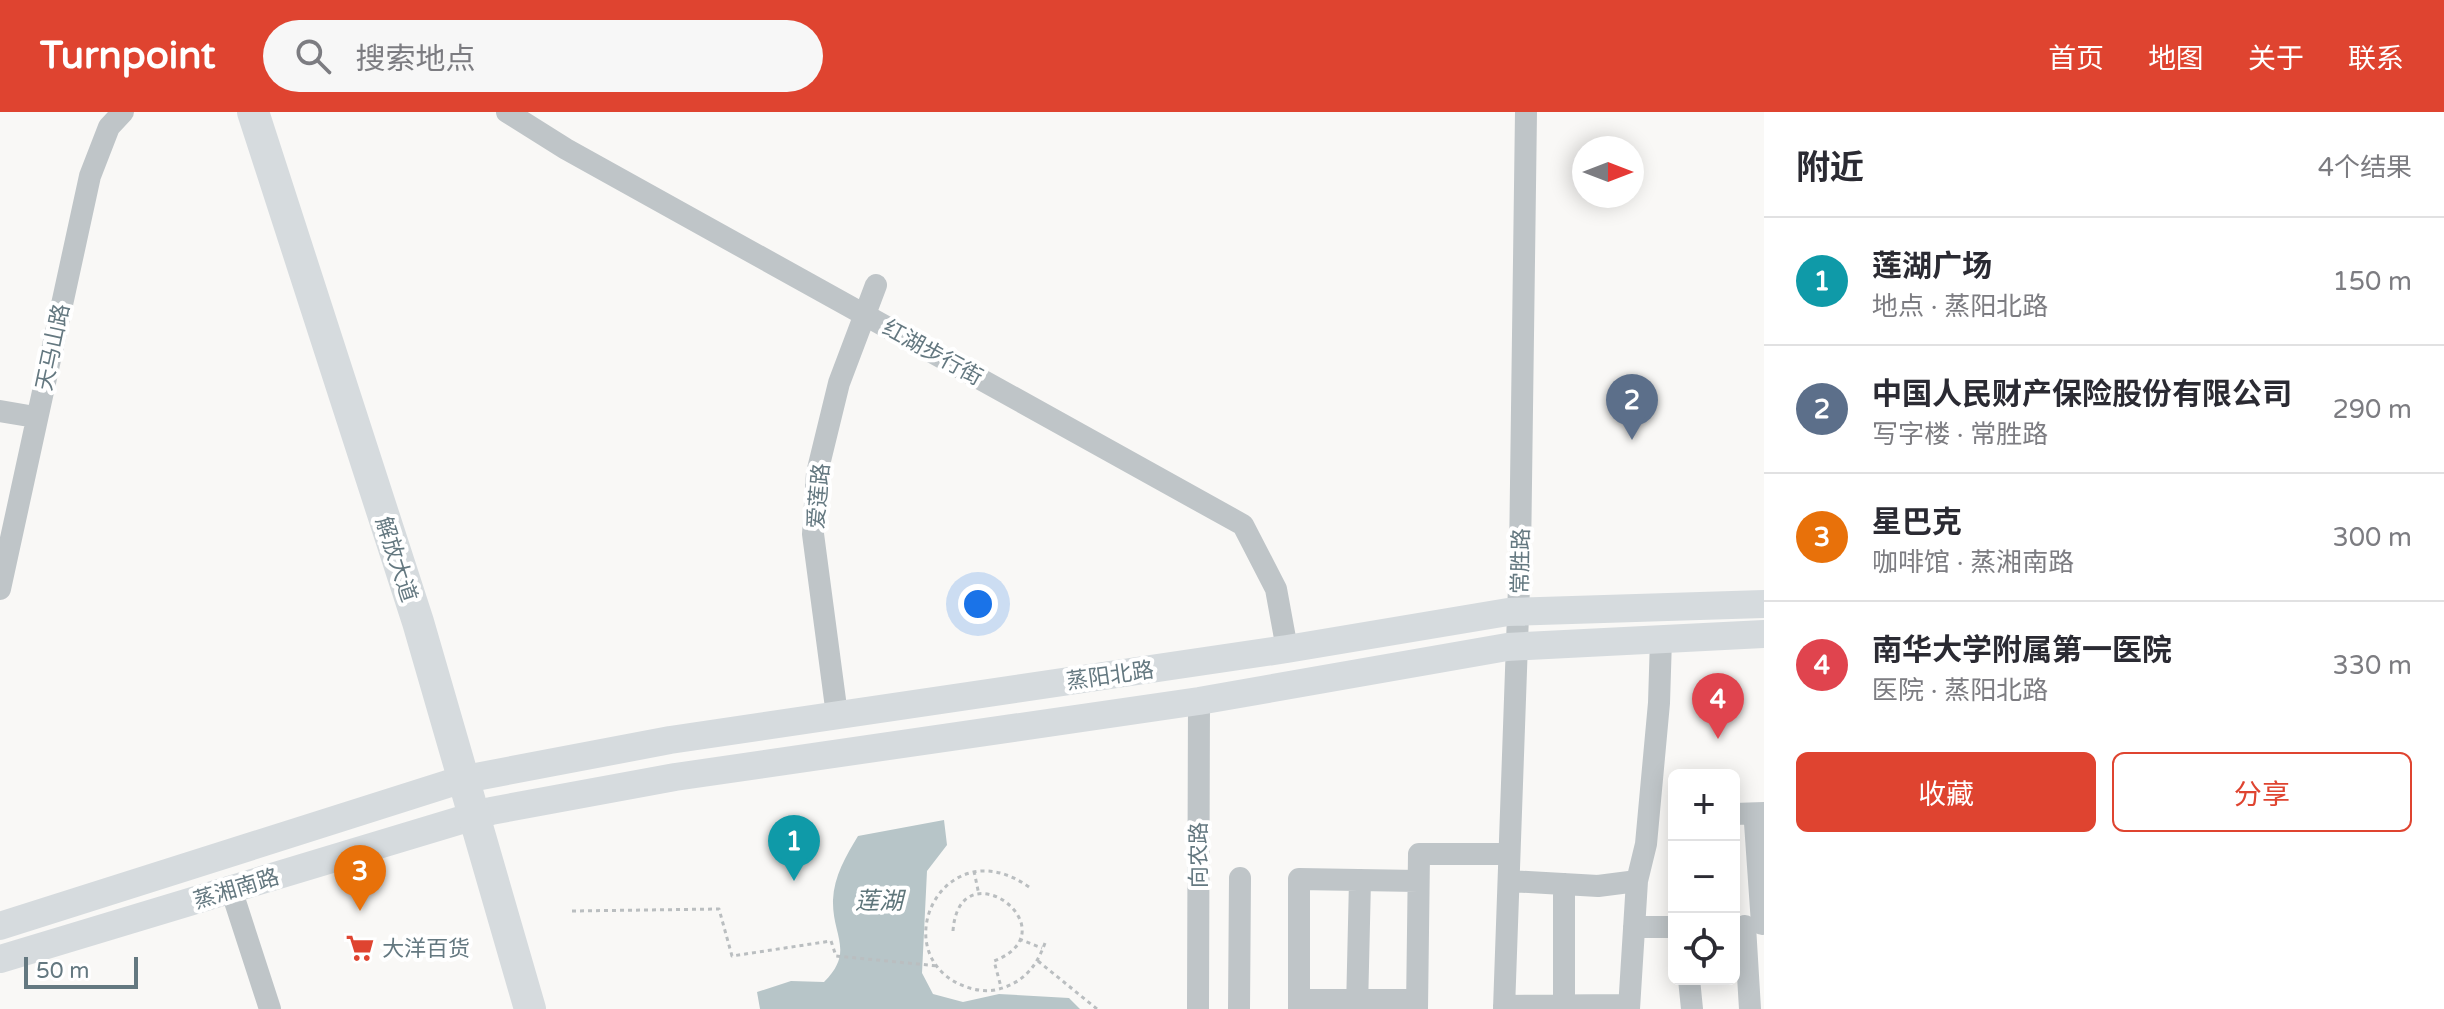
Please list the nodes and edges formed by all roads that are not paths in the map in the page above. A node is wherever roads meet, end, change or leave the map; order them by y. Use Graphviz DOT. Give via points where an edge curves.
graph roads {
  1 [pos="106,112"];
  2 [pos="123,112"];
  3 [pos="253,112"];
  4 [pos="275,112"];
  5 [pos="507,112"];
  6 [pos="1515,112"];
  7 [pos="1526,112"];
  8 [pos="876,285"];
  9 [pos="864,315"];
  10 [pos="0,411"];
  11 [pos="29,416"];
  12 [pos="0,548"];
  13 [pos="0,589"];
  14 [pos="1764,604"];
  15 [pos="1513,612"];
  16 [pos="1764,634"];
  17 [pos="1661,639"];
  18 [pos="1512,647"];
  19 [pos="1287,649"];
  20 [pos="1199,701"];
  21 [pos="837,715"];
  22 [pos="471,778"];
  23 [pos="481,814"];
  24 [pos="1740,815"];
  25 [pos="1760,818"];
  26 [pos="1500,854"];
  27 [pos="1240,878"];
  28 [pos="1360,880"];
  29 [pos="1418,881"];
  30 [pos="1509,881"];
  31 [pos="1637,881"];
  32 [pos="1564,884"];
  33 [pos="231,889"];
  34 [pos="1751,925"];
  35 [pos="0,926"];
  36 [pos="1634,927"];
  37 [pos="1668,927"];
  38 [pos="0,959"];
  39 [pos="1690,985"];
  40 [pos="1299,1004"];
  41 [pos="1357,1004"];
  42 [pos="1417,1004"];
  43 [pos="1564,1007"];
  44 [pos="1629,1007"];
  45 [pos="1501,1008"];
  46 [pos="270,1009"];
  47 [pos="530,1009"];
  48 [pos="548,1009"];
  49 [pos="1198,1009"];
  50 [pos="1239,1009"];
  51 [pos="1692,1009"];
  52 [pos="1750,1009"];
  1 -- 11 [label="street, 天马山路" via="81,173"];
  2 -- 13 [label="street, 天马山路" via="109,127 90,176"];
  3 -- 22 [label="highway, 解放大道"];
  4 -- 22 [label="highway, 解放大道" via="436,618"];
  5 -- 9 [label="street, 红湖步行街"];
  6 -- 15 [label="street, 常胜路"];
  7 -- 15 [label="street, 常胜路"];
  8 -- 9 [label="street, 爱莲路"];
  9 -- 19 [label="street, 红湖步行街" via="1243,525 1276,589"];
  9 -- 21 [label="street, 爱莲路" via="839,383 817,473 813,534"];
  10 -- 11 [label="street"];
  11 -- 12 [label="street, 天马山路"];
  14 -- 15 [label="main road, 蒸阳北路"];
  15 -- 18 [label="street, 常胜路"];
  15 -- 19 [label="main road, 蒸阳北路"];
  16 -- 17 [label="main road, 蒸阳北路"];
  17 -- 18 [label="main road, 蒸阳北路"];
  17 -- 31 [label="street" via="1646,844"];
  18 -- 20 [label="main road, 蒸阳北路"];
  18 -- 26 [label="street, 常胜路"];
  18 -- 30 [label="street, 常胜路"];
  19 -- 21 [label="main road, 蒸阳北路"];
  20 -- 23 [label="main road, 蒸阳北路" via="675,777"];
  20 -- 49 [label="street, 向农路"];
  21 -- 22 [label="main road, 蒸阳北路"];
  22 -- 23 [label="highway, 解放大道"];
  22 -- 35 [label="main road, 蒸湘南路"];
  23 -- 33 [label="main road, 蒸湘南路"];
  23 -- 47 [label="highway, 解放大道"];
  23 -- 48 [label="highway, 解放大道"];
  24 -- 25 [label="street"];
  25 -- 34 [label="street"];
  26 -- 29 [label="street" via="1419,854"];
  26 -- 45 [label="street, 常胜路"];
  27 -- 50 [label="street"];
  28 -- 29 [label="street"];
  28 -- 40 [label="street" via="1299,879"];
  28 -- 41 [label="street"];
  29 -- 42 [label="street"];
  30 -- 32 [label="street"];
  30 -- 45 [label="street, 常胜路"];
  31 -- 32 [label="street"];
  31 -- 36 [label="street"];
  32 -- 43 [label="street"];
  33 -- 38 [label="main road, 蒸湘南路"];
  33 -- 46 [label="street"];
  34 -- 52 [label="street"];
  36 -- 37 [label="street"];
  36 -- 44 [label="street"];
  39 -- 51 [label="street"];
  40 -- 41 [label="street"];
  41 -- 42 [label="street"];
  43 -- 44 [label="street"];
  43 -- 45 [label="street"];
}
